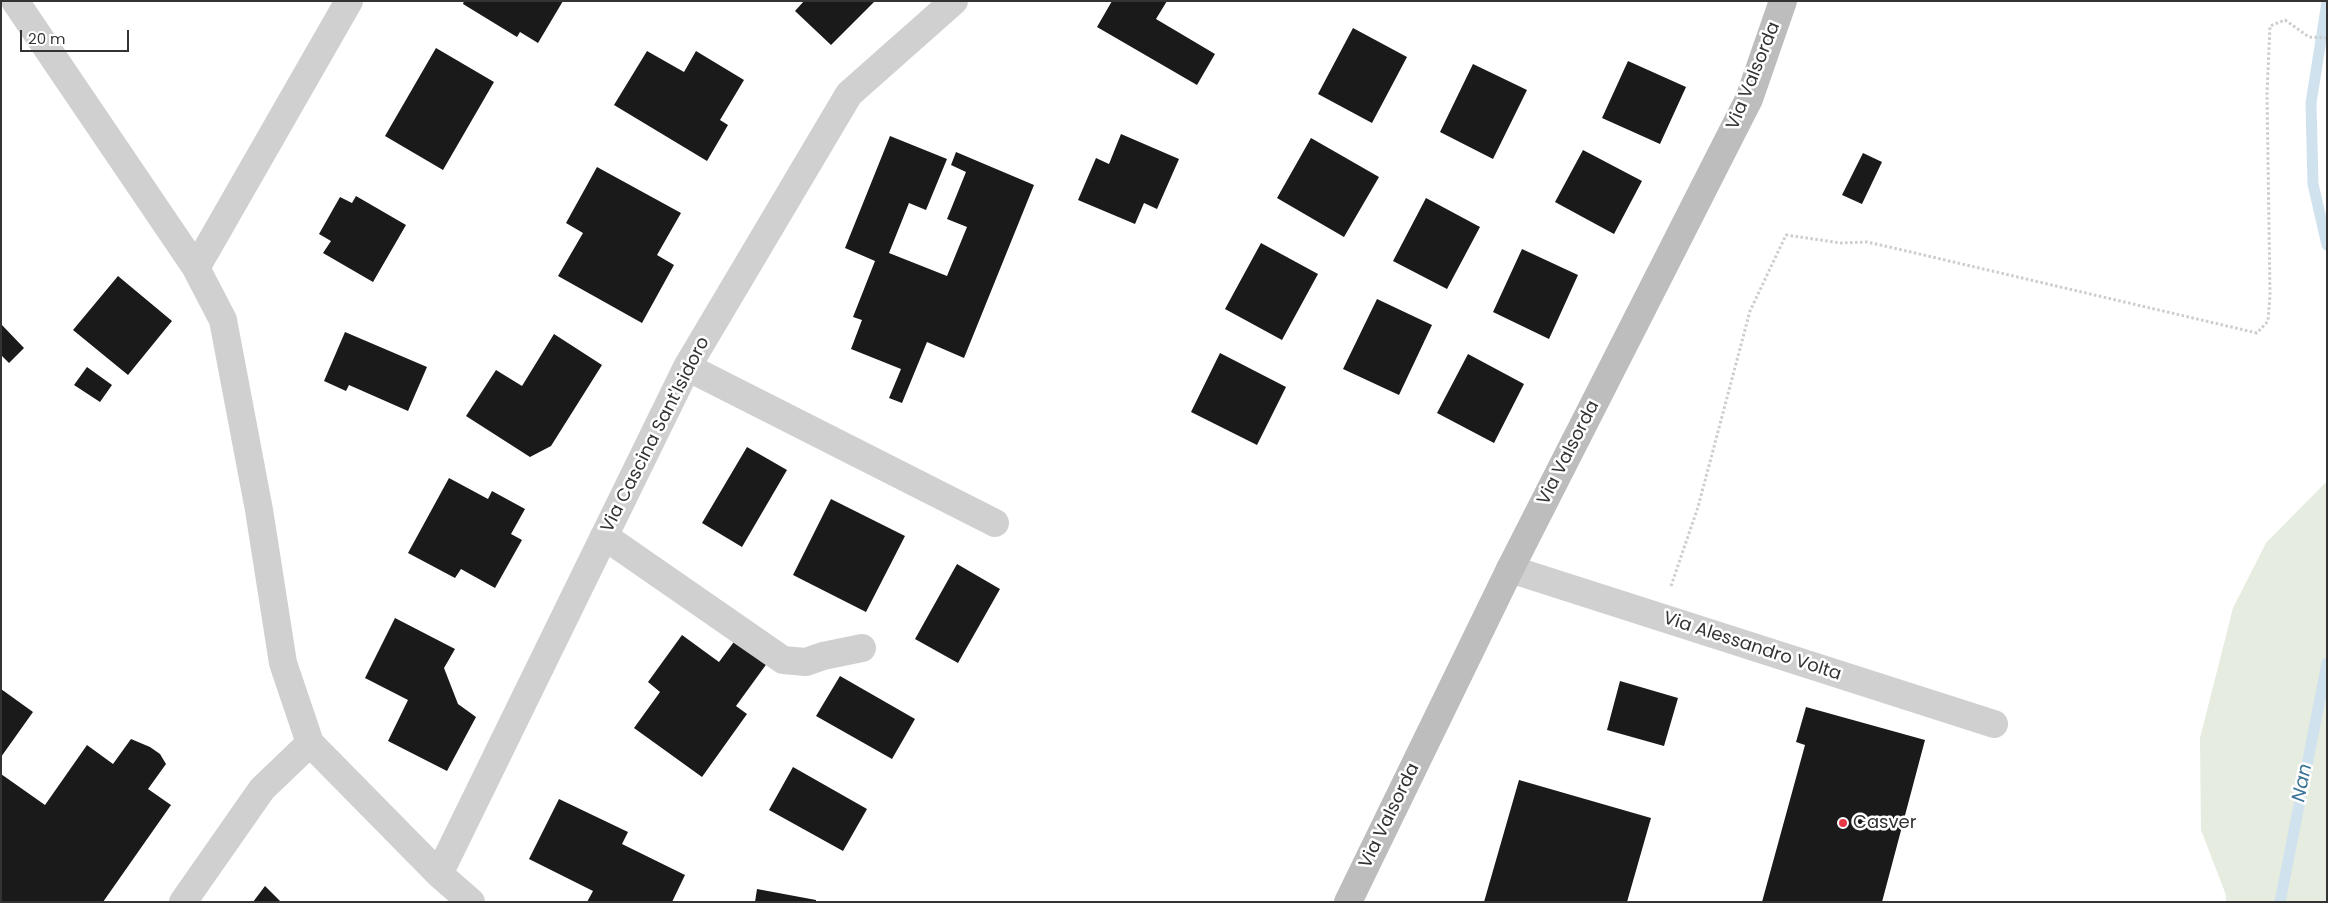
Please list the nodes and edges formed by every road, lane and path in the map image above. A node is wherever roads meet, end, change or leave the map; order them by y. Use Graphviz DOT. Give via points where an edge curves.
graph roads {
  1 [pos="15,1"];
  2 [pos="349,1"];
  3 [pos="954,1"];
  4 [pos="1783,1"];
  5 [pos="2327,38"];
  6 [pos="196,268"];
  7 [pos="687,368"];
  8 [pos="995,523"];
  9 [pos="604,536"];
  10 [pos="1510,569"];
  11 [pos="1662,619"];
  12 [pos="862,648"];
  13 [pos="1994,724"];
  14 [pos="310,743"];
  15 [pos="439,874"];
  16 [pos="183,902"];
  17 [pos="471,902"];
  18 [pos="1348,902"];
  1 -- 6 [label="street"];
  2 -- 6 [label="street"];
  3 -- 7 [label="street, Via Cascina Sant'Isidoro" via="849,94"];
  4 -- 10 [label="street, Via Valsorda" via="1749,99"];
  5 -- 11 [label="path" via="2309,37 2285,20 2270,26 2267,93 2270,296 2268,321 2257,333 1898,248 1786,235 1750,311 1698,507"];
  6 -- 14 [label="street" via="222,320 259,510 283,663"];
  7 -- 8 [label="street"];
  7 -- 9 [label="street, Via Cascina Sant'Isidoro"];
  9 -- 12 [label="street" via="783,660 806,662"];
  9 -- 15 [label="street, Via Cascina Sant'Isidoro"];
  10 -- 11 [label="street, Via Alessandro Volta"];
  10 -- 18 [label="street, Via Valsorda"];
  11 -- 13 [label="street, Via Alessandro Volta"];
  14 -- 15 [label="street"];
  14 -- 16 [label="street" via="262,789"];
  15 -- 17 [label="street"];
}
